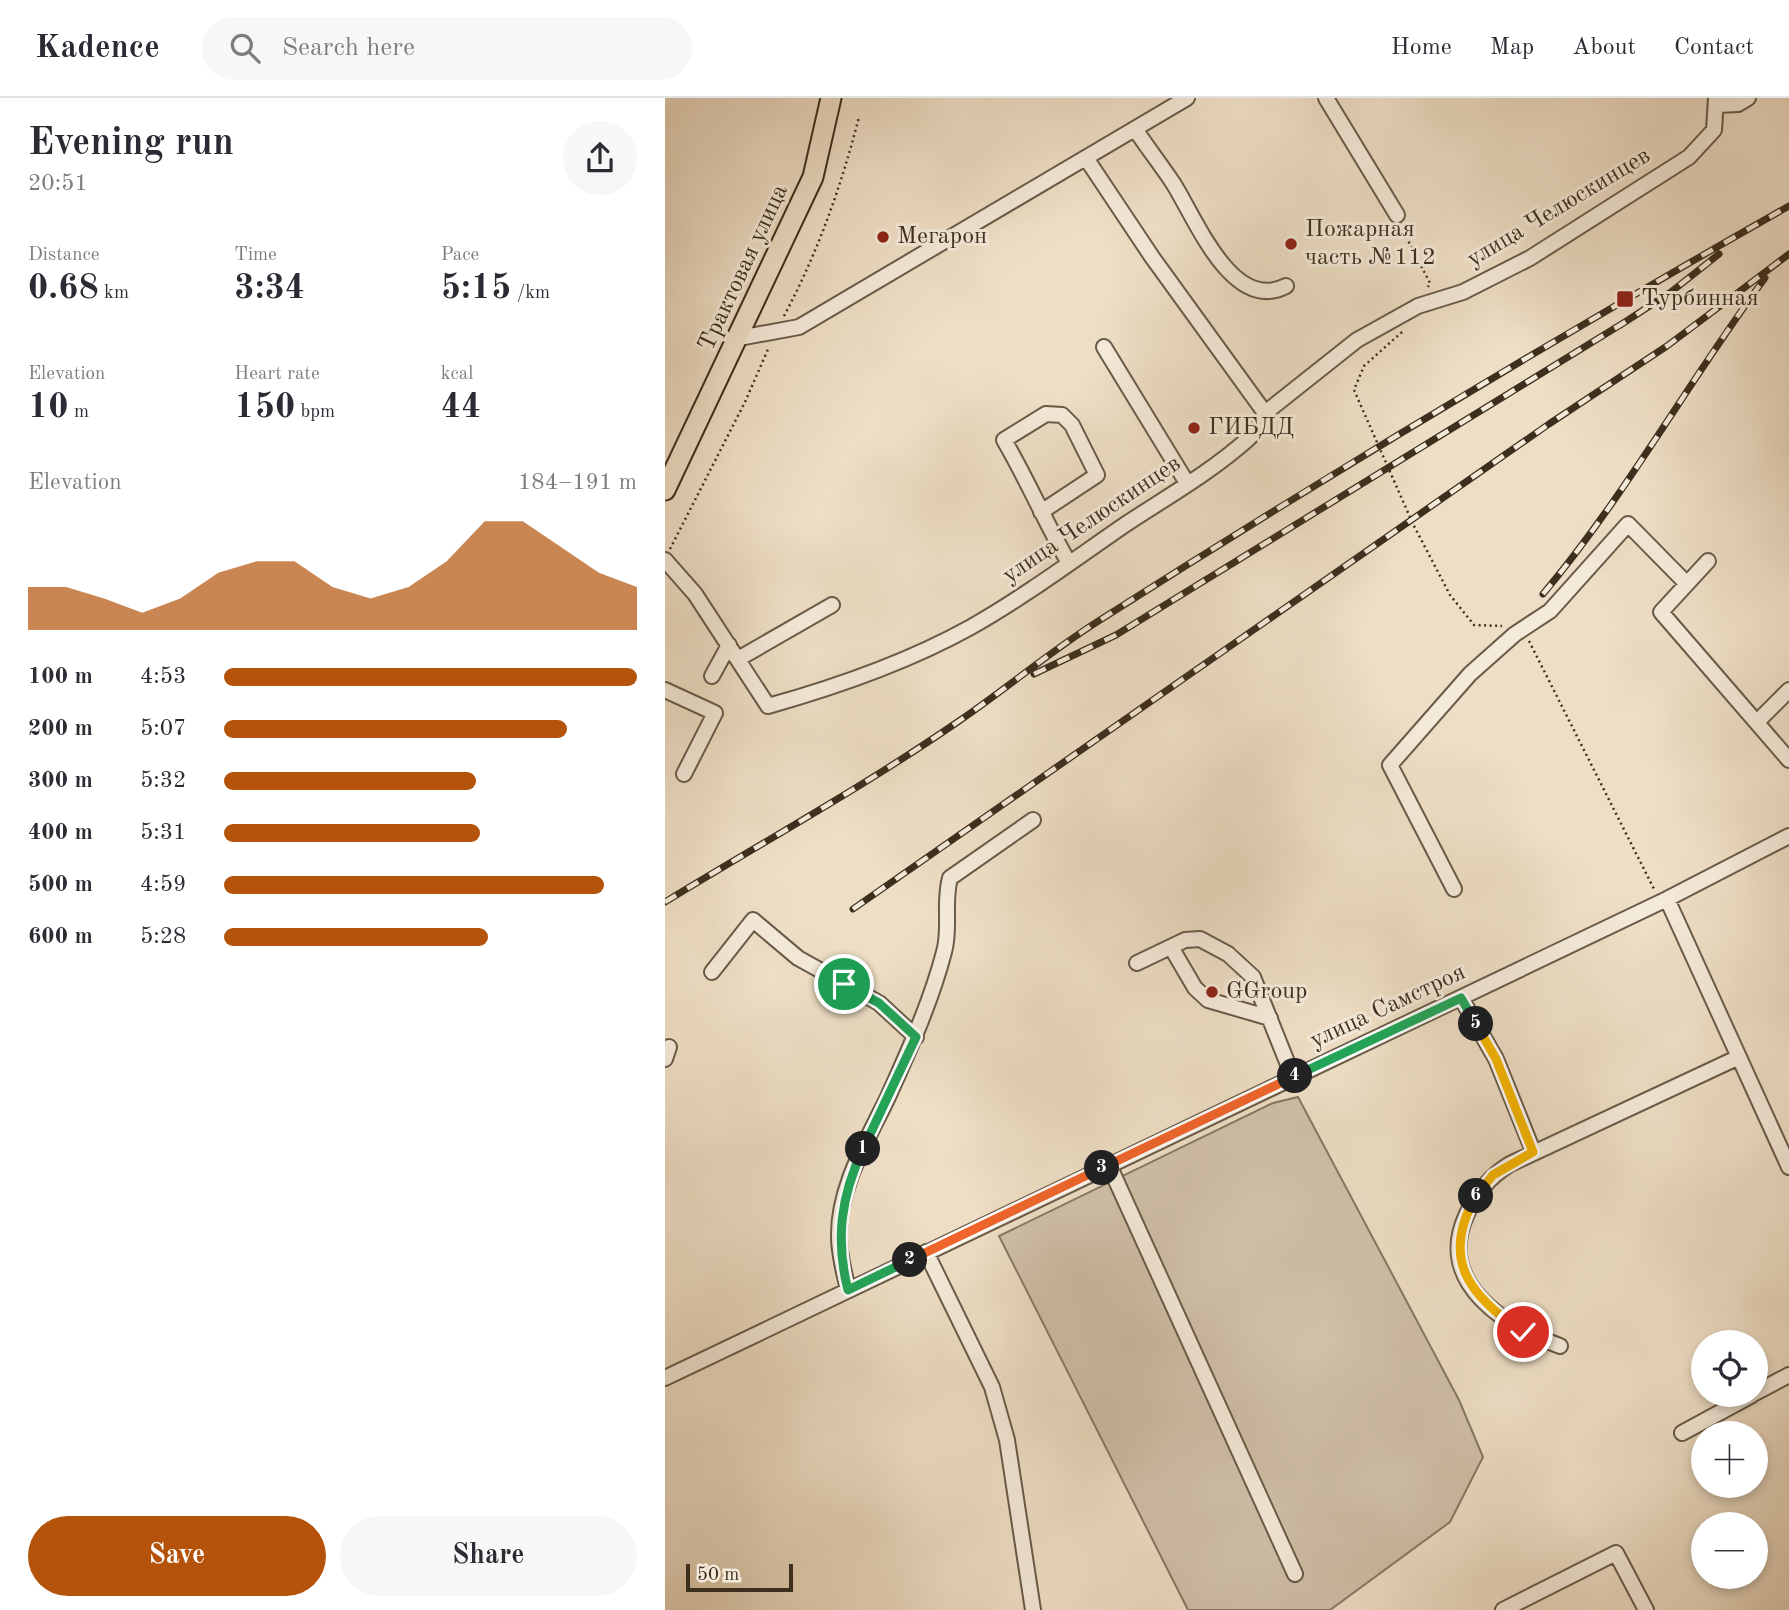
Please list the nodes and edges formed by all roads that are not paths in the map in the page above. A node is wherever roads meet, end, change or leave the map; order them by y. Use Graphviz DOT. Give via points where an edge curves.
graph roads {
  1 [pos="831,98"];
  2 [pos="1187,98"];
  3 [pos="1326,98"];
  4 [pos="1748,98"];
  5 [pos="1717,101"];
  6 [pos="1135,129"];
  7 [pos="1086,158"];
  8 [pos="1397,215"];
  9 [pos="1286,286"];
  10 [pos="739,338"];
  11 [pos="1104,347"];
  12 [pos="1265,413"];
  13 [pos="684,451"];
  14 [pos="665,460"];
  15 [pos="1187,484"];
  16 [pos="665,490"];
  17 [pos="1041,512"];
  18 [pos="665,560"];
  19 [pos="1708,561"];
  20 [pos="1069,563"];
  21 [pos="1687,584"];
  22 [pos="832,606"];
  23 [pos="729,645"];
  24 [pos="738,659"];
  25 [pos="712,676"];
  26 [pos="665,690"];
  27 [pos="1789,690"];
  28 [pos="1757,722"];
  29 [pos="1789,760"];
  30 [pos="684,774"];
  31 [pos="1033,820"];
  32 [pos="1789,836"];
  33 [pos="1454,889"];
  34 [pos="1662,897"];
  35 [pos="1171,947"];
  36 [pos="1137,963"];
  37 [pos="712,972"];
  38 [pos="1461,998"];
  39 [pos="1270,1018"];
  40 [pos="916,1037"];
  41 [pos="1739,1057"];
  42 [pos="1293,1077"];
  43 [pos="1533,1152"];
  44 [pos="1109,1165"];
  45 [pos="1789,1167"];
  46 [pos="926,1252"];
  47 [pos="848,1290"];
  48 [pos="1560,1346"];
  49 [pos="1789,1375"];
  50 [pos="665,1378"];
  51 [pos="1768,1386"];
  52 [pos="1730,1407"];
  53 [pos="1682,1433"];
  54 [pos="1295,1574"];
  55 [pos="1033,1610"];
  56 [pos="1503,1610"];
  57 [pos="1646,1610"];
  1 -- 10 [label="main road, Трактовая улица" via="813,177"];
  2 -- 6 [label="street"];
  3 -- 8 [label="street"];
  4 -- 5 [label="street, улица Челюскинцев" via="1738,104"];
  5 -- 12 [label="street, улица Челюскинцев" via="1714,130 1689,157 1530,258 1463,292 1418,306 1357,340"];
  6 -- 7 [label="street"];
  6 -- 9 [label="street" via="1174,184 1200,234 1241,284 1258,291"];
  7 -- 10 [label="street" via="799,327"];
  7 -- 12 [label="street"];
  10 -- 13 [label="main road, Трактовая улица"];
  11 -- 15 [label="street"];
  12 -- 15 [label="street, улица Челюскинцев" via="1249,439"];
  13 -- 14 [label="street"];
  13 -- 16 [label="main road, Трактовая улица"];
  15 -- 20 [label="street, улица Челюскинцев"];
  17 -- 17 [label="street" via="1040,502 1004,440 1046,414 1062,415 1072,425 1097,475"];
  17 -- 20 [label="street"];
  18 -- 23 [label="street" via="695,594"];
  19 -- 21 [label="street"];
  20 -- 24 [label="street, улица Челюскинцев" via="949,638 859,677 768,706"];
  21 -- 28 [label="street" via="1661,612"];
  21 -- 33 [label="street" via="1628,524 1559,601 1470,674 1390,765"];
  22 -- 24 [label="street"];
  23 -- 24 [label="street"];
  23 -- 25 [label="street"];
  26 -- 30 [label="street" via="715,713"];
  27 -- 28 [label="street"];
  28 -- 29 [label="street"];
  31 -- 40 [label="street" via="950,878 944,952"];
  32 -- 34 [label="street, улица Самстроя"];
  34 -- 38 [label="street, улица Самстроя"];
  34 -- 41 [label="street"];
  35 -- 36 [label="street"];
  35 -- 39 [label="street" via="1195,988 1208,1000"];
  35 -- 39 [label="street" via="1199,939 1228,954 1253,977"];
  37 -- 40 [label="street" via="753,920 798,958 879,1003"];
  38 -- 42 [label="street, улица Самстроя"];
  38 -- 43 [label="street" via="1496,1059"];
  39 -- 42 [label="street"];
  40 -- 47 [label="street" via="849,1177 839,1235"];
  41 -- 43 [label="street"];
  41 -- 45 [label="street"];
  42 -- 44 [label="street, улица Самстроя"];
  43 -- 48 [label="street" via="1493,1175 1474,1197 1461,1227 1459,1255 1469,1284 1495,1313 1523,1332"];
  44 -- 46 [label="street, улица Самстроя"];
  44 -- 54 [label="street"];
  46 -- 47 [label="street, улица Самстроя"];
  46 -- 55 [label="street" via="992,1387 1007,1440"];
  47 -- 50 [label="street, улица Самстроя"];
  49 -- 51 [label="street"];
  52 -- 53 [label="street"];
  56 -- 57 [label="street" via="1616,1553"];
}
